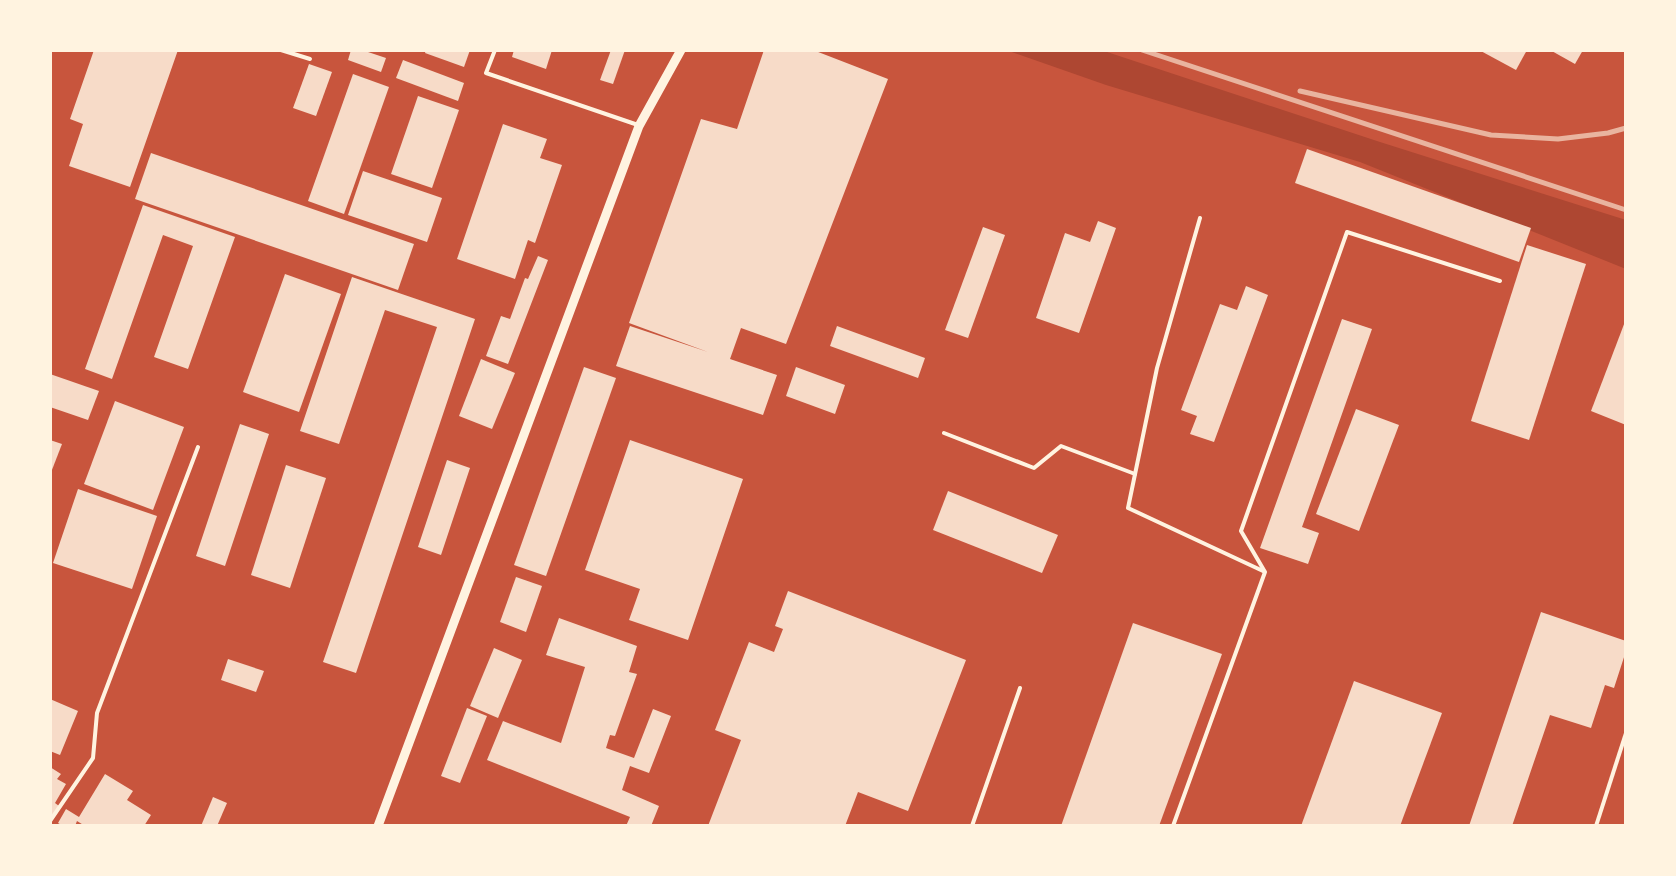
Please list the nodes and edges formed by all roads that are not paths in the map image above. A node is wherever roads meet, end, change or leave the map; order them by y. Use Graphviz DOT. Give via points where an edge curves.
graph roads {
  1 [pos="281,50"];
  2 [pos="495,50"];
  3 [pos="681,50"];
  4 [pos="310,59"];
  5 [pos="639,126"];
  6 [pos="1200,218"];
  7 [pos="1500,281"];
  8 [pos="944,433"];
  9 [pos="198,447"];
  10 [pos="1135,474"];
  11 [pos="1265,572"];
  12 [pos="1020,688"];
  13 [pos="1626,733"];
  14 [pos="50,821"];
  15 [pos="378,826"];
  16 [pos="972,826"];
  17 [pos="1173,826"];
  18 [pos="1596,826"];
  1 -- 4 [label="lane"];
  2 -- 5 [label="lane" via="486,73"];
  3 -- 5 [label="street"];
  5 -- 15 [label="street"];
  6 -- 10 [label="lane" via="1157,368"];
  7 -- 11 [label="lane" via="1347,232 1241,531"];
  8 -- 10 [label="lane" via="1034,468 1061,446"];
  9 -- 14 [label="lane" via="97,713 93,758"];
  10 -- 11 [label="lane" via="1128,508"];
  11 -- 17 [label="lane"];
  12 -- 16 [label="lane"];
  13 -- 18 [label="lane"];
}
